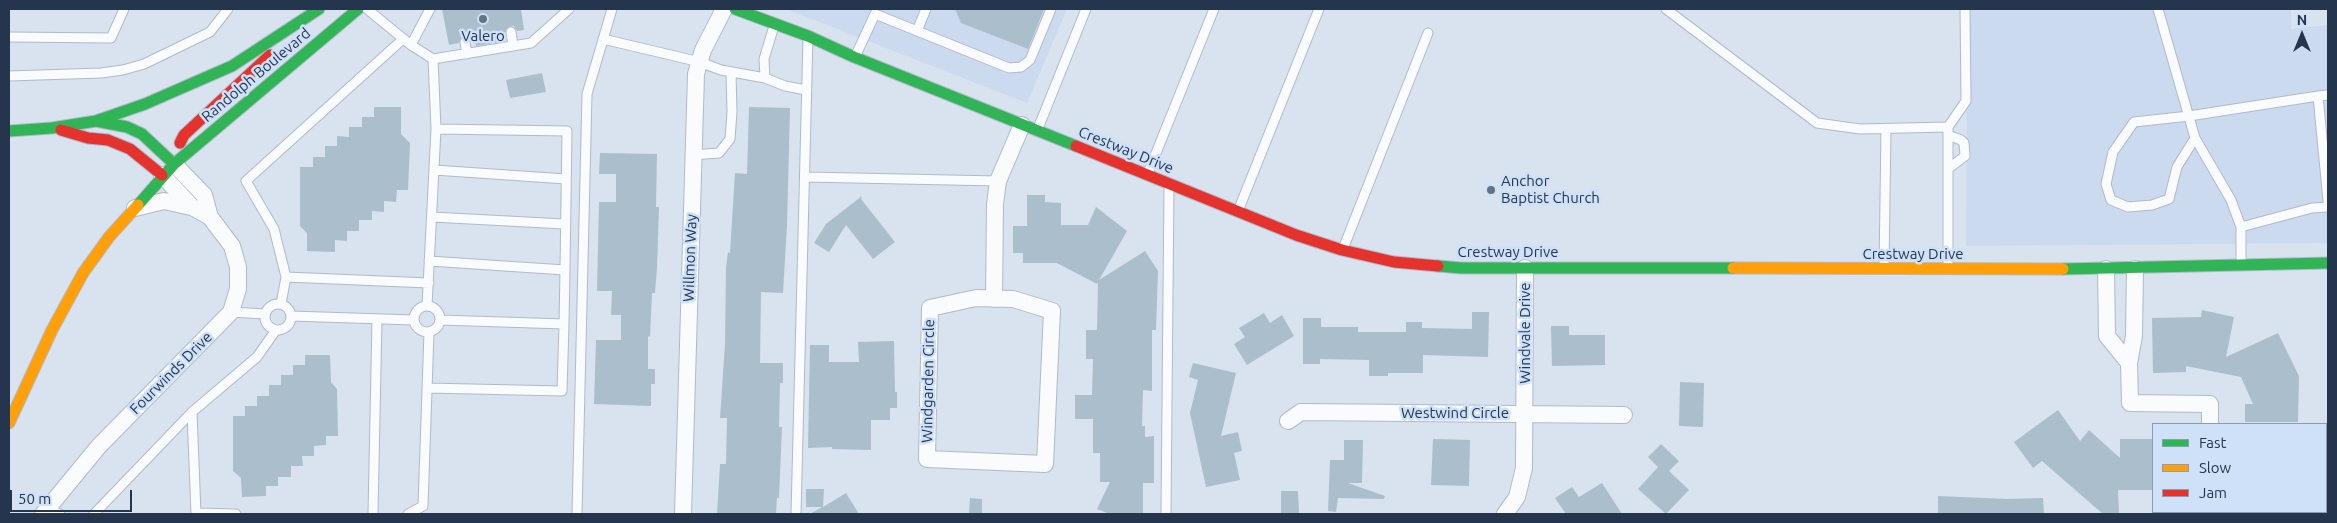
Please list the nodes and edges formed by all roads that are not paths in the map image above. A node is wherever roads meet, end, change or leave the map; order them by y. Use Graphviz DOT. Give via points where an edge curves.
graph roads {
  1 [pos="124,9"];
  2 [pos="228,9"];
  3 [pos="319,9"];
  4 [pos="358,9"];
  5 [pos="367,9"];
  6 [pos="430,9"];
  7 [pos="569,9"];
  8 [pos="612,9"];
  9 [pos="724,9"];
  10 [pos="736,9"];
  11 [pos="926,9"];
  12 [pos="1050,9"];
  13 [pos="1086,9"];
  14 [pos="1214,9"];
  15 [pos="1319,9"];
  16 [pos="1666,9"];
  17 [pos="1965,9"];
  18 [pos="2158,9"];
  19 [pos="876,11"];
  20 [pos="774,23"];
  21 [pos="917,31"];
  22 [pos="510,32"];
  23 [pos="1428,32"];
  24 [pos="808,36"];
  25 [pos="9,37"];
  26 [pos="403,39"];
  27 [pos="603,39"];
  28 [pos="466,42"];
  29 [pos="411,45"];
  30 [pos="513,46"];
  31 [pos="467,54"];
  32 [pos="854,57"];
  33 [pos="433,59"];
  34 [pos="700,62"];
  35 [pos="731,72"];
  36 [pos="9,76"];
  37 [pos="765,78"];
  38 [pos="806,90"];
  39 [pos="2328,95"];
  40 [pos="2318,96"];
  41 [pos="2189,116"];
  42 [pos="96,121"];
  43 [pos="52,128"];
  44 [pos="1029,128"];
  45 [pos="436,129"];
  46 [pos="1886,129"];
  47 [pos="1948,131"];
  48 [pos="9,132"];
  49 [pos="2195,138"];
  50 [pos="692,155"];
  51 [pos="174,164"];
  52 [pos="1948,169"];
  53 [pos="434,170"];
  54 [pos="162,175"];
  55 [pos="1148,175"];
  56 [pos="806,177"];
  57 [pos="566,179"];
  58 [pos="998,181"];
  59 [pos="1169,183"];
  60 [pos="174,189"];
  61 [pos="2328,201"];
  62 [pos="2328,206"];
  63 [pos="192,207"];
  64 [pos="133,209"];
  65 [pos="1238,212"];
  66 [pos="210,217"];
  67 [pos="432,217"];
  68 [pos="564,224"];
  69 [pos="2241,227"];
  70 [pos="1342,250"];
  71 [pos="430,261"];
  72 [pos="2328,263"];
  73 [pos="2241,267"];
  74 [pos="1525,268"];
  75 [pos="1884,268"];
  76 [pos="1948,269"];
  77 [pos="2106,269"];
  78 [pos="2135,269"];
  79 [pos="565,270"];
  80 [pos="286,277"];
  81 [pos="428,283"];
  82 [pos="994,299"];
  83 [pos="281,304"];
  84 [pos="427,306"];
  85 [pos="231,312"];
  86 [pos="265,314"];
  87 [pos="291,316"];
  88 [pos="377,319"];
  89 [pos="414,320"];
  90 [pos="440,320"];
  91 [pos="564,324"];
  92 [pos="276,330"];
  93 [pos="429,332"];
  94 [pos="2129,363"];
  95 [pos="427,388"];
  96 [pos="192,412"];
  97 [pos="1525,414"];
  98 [pos="1624,415"];
  99 [pos="1288,421"];
  100 [pos="9,423"];
  101 [pos="2210,423"];
  102 [pos="50,512"];
  103 [pos="94,514"];
  104 [pos="196,514"];
  105 [pos="236,514"];
  106 [pos="373,514"];
  107 [pos="408,514"];
  108 [pos="577,514"];
  109 [pos="683,514"];
  110 [pos="796,514"];
  111 [pos="1166,514"];
  112 [pos="1505,514"];
  1 -- 25 [label="lane" via="111,38"];
  2 -- 36 [label="lane" via="210,32 137,66 101,73"];
  3 -- 42 [label="main road" via="232,66 146,104"];
  3 -- 51 [label="main road, Randolph Boulevard" via="184,135"];
  4 -- 51 [label="main road, Randolph Boulevard"];
  5 -- 26 [label="lane"];
  6 -- 29 [label="lane"];
  7 -- 30 [label="lane" via="531,43"];
  8 -- 27 [label="lane"];
  9 -- 34 [label="street, Willmon Way"];
  10 -- 20 [label="main road, Crestway Drive"];
  11 -- 21 [label="lane"];
  12 -- 21 [label="lane" via="1030,60 1021,67 1009,68"];
  13 -- 44 [label="lane"];
  14 -- 55 [label="lane"];
  15 -- 65 [label="lane"];
  16 -- 46 [label="lane" via="1817,123"];
  17 -- 47 [label="lane" via="1966,101"];
  18 -- 41 [label="lane"];
  19 -- 21 [label="lane"];
  19 -- 32 [label="lane"];
  20 -- 24 [label="main road, Crestway Drive"];
  20 -- 37 [label="lane" via="764,59"];
  22 -- 30 [label="lane"];
  23 -- 70 [label="lane"];
  24 -- 32 [label="main road, Crestway Drive"];
  24 -- 38 [label="lane"];
  26 -- 29 [label="lane"];
  26 -- 80 [label="lane" via="246,181 274,228"];
  27 -- 34 [label="lane"];
  27 -- 108 [label="lane" via="587,94"];
  28 -- 31 [label="lane"];
  29 -- 33 [label="lane"];
  30 -- 31 [label="lane"];
  31 -- 33 [label="lane"];
  32 -- 44 [label="main road, Crestway Drive"];
  33 -- 45 [label="lane"];
  34 -- 35 [label="lane"];
  34 -- 50 [label="street, Willmon Way" via="696,74"];
  35 -- 37 [label="lane"];
  35 -- 50 [label="lane" via="730,139 719,153"];
  37 -- 38 [label="lane"];
  38 -- 56 [label="lane"];
  39 -- 40 [label="lane"];
  40 -- 41 [label="lane"];
  40 -- 61 [label="lane"];
  41 -- 49 [label="lane"];
  41 -- 49 [label="lane" via="2134,122 2114,152 2106,184 2111,200 2128,207 2152,205 2169,199 2177,168"];
  42 -- 43 [label="main road"];
  42 -- 51 [label="main road" via="127,127 142,134"];
  43 -- 48 [label="main road"];
  43 -- 54 [label="main road" via="108,140 130,150"];
  44 -- 55 [label="main road, Crestway Drive"];
  44 -- 58 [label="street"];
  45 -- 53 [label="lane"];
  45 -- 57 [label="lane" via="567,132"];
  46 -- 47 [label="lane"];
  46 -- 75 [label="lane"];
  47 -- 52 [label="lane"];
  47 -- 52 [label="lane" via="1964,144 1965,156"];
  49 -- 69 [label="lane" via="2231,200"];
  50 -- 109 [label="street, Willmon Way"];
  51 -- 54 [label="main road"];
  51 -- 60 [label="street"];
  51 -- 66 [label="street, Fourwinds Drive" via="204,195"];
  52 -- 76 [label="lane"];
  53 -- 57 [label="lane"];
  53 -- 67 [label="lane"];
  54 -- 60 [label="street, Fourwinds Drive"];
  54 -- 64 [label="main road"];
  55 -- 59 [label="main road, Crestway Drive"];
  56 -- 58 [label="lane"];
  56 -- 110 [label="lane"];
  57 -- 68 [label="lane"];
  58 -- 82 [label="street"];
  59 -- 65 [label="main road, Crestway Drive"];
  59 -- 111 [label="lane"];
  60 -- 63 [label="street, Fourwinds Drive"];
  62 -- 69 [label="lane"];
  63 -- 64 [label="street" via="164,201"];
  63 -- 66 [label="street, Fourwinds Drive"];
  64 -- 100 [label="main road" via="83,273 52,330"];
  65 -- 70 [label="main road, Crestway Drive"];
  66 -- 85 [label="street, Fourwinds Drive" via="232,246 238,267 238,289"];
  67 -- 68 [label="lane"];
  67 -- 71 [label="lane"];
  68 -- 79 [label="lane"];
  69 -- 73 [label="lane"];
  70 -- 74 [label="main road, Crestway Drive" via="1394,262 1461,268"];
  71 -- 79 [label="lane"];
  71 -- 81 [label="lane"];
  72 -- 73 [label="main road, Crestway Drive"];
  73 -- 78 [label="main road, Crestway Drive"];
  74 -- 75 [label="main road, Crestway Drive"];
  74 -- 97 [label="street, Windvale Drive"];
  75 -- 76 [label="main road, Crestway Drive"];
  76 -- 77 [label="main road, Crestway Drive"];
  77 -- 78 [label="main road, Crestway Drive"];
  77 -- 94 [label="street" via="2106,336"];
  78 -- 94 [label="street" via="2134,336"];
  79 -- 91 [label="lane"];
  80 -- 81 [label="lane"];
  80 -- 83 [label="lane"];
  81 -- 84 [label="lane"];
  82 -- 82 [label="street, Windgarden Circle" via="1013,299 1052,311 1045,464 927,459 930,308 976,298"];
  83 -- 86 [label="lane" via="272,305"];
  83 -- 87 [label="lane" via="288,308"];
  84 -- 89 [label="lane" via="416,312"];
  84 -- 90 [label="lane" via="435,309"];
  85 -- 86 [label="lane"];
  85 -- 102 [label="street, Fourwinds Drive" via="100,446"];
  86 -- 92 [label="lane" via="266,324"];
  87 -- 88 [label="lane"];
  87 -- 92 [label="lane" via="286,328"];
  88 -- 89 [label="lane"];
  88 -- 106 [label="lane"];
  89 -- 93 [label="lane" via="420,330"];
  90 -- 91 [label="lane"];
  90 -- 93 [label="lane"];
  91 -- 95 [label="lane" via="562,391"];
  92 -- 96 [label="lane" via="257,357"];
  93 -- 95 [label="lane"];
  94 -- 101 [label="street" via="2130,403 2210,404"];
  95 -- 107 [label="lane" via="423,506"];
  96 -- 103 [label="lane"];
  96 -- 104 [label="lane"];
  97 -- 98 [label="street, Westwind Circle"];
  97 -- 99 [label="street, Westwind Circle" via="1301,412"];
  97 -- 112 [label="street, Windvale Drive" via="1524,468 1517,497"];
  104 -- 105 [label="lane"];
}
